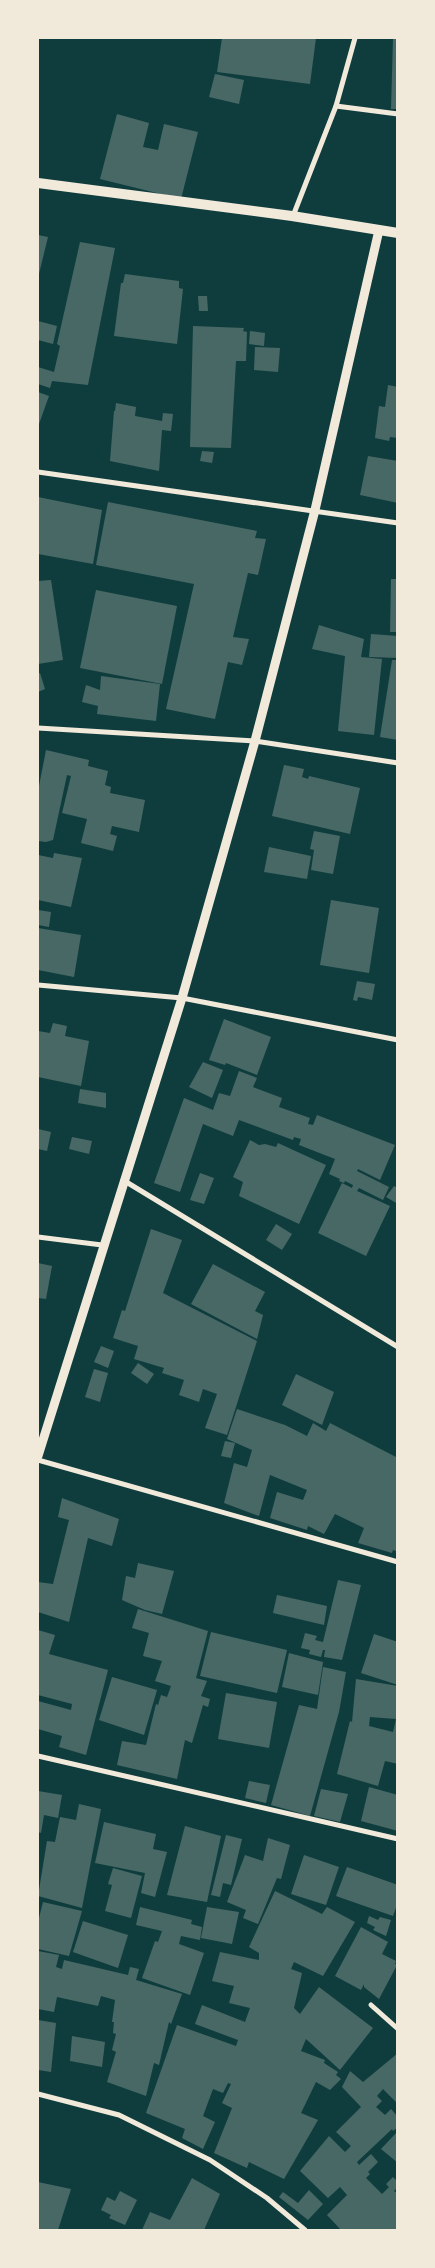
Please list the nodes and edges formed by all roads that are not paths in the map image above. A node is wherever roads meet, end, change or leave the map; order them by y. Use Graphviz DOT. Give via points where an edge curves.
graph roads {
  1 [pos="355,38"];
  2 [pos="336,106"];
  3 [pos="398,114"];
  4 [pos="38,183"];
  5 [pos="292,216"];
  6 [pos="379,230"];
  7 [pos="398,233"];
  8 [pos="38,472"];
  9 [pos="315,510"];
  10 [pos="398,522"];
  11 [pos="38,728"];
  12 [pos="255,741"];
  13 [pos="398,764"];
  14 [pos="38,985"];
  15 [pos="182,998"];
  16 [pos="398,1040"];
  17 [pos="123,1180"];
  18 [pos="38,1237"];
  19 [pos="102,1245"];
  20 [pos="398,1347"];
  21 [pos="38,1456"];
  22 [pos="38,1460"];
  23 [pos="398,1562"];
  24 [pos="38,1756"];
  25 [pos="398,1839"];
  26 [pos="371,2005"];
  27 [pos="398,2029"];
  28 [pos="38,2094"];
  29 [pos="305,2230"];
  1 -- 2 [label="street"];
  2 -- 3 [label="street"];
  2 -- 5 [label="street"];
  4 -- 5 [label="main road"];
  5 -- 6 [label="main road"];
  6 -- 7 [label="main road"];
  6 -- 9 [label="street"];
  8 -- 9 [label="street"];
  9 -- 10 [label="street"];
  9 -- 12 [label="street"];
  11 -- 12 [label="street"];
  12 -- 13 [label="street"];
  12 -- 15 [label="street"];
  14 -- 15 [label="street"];
  15 -- 16 [label="street"];
  15 -- 17 [label="street"];
  17 -- 19 [label="street"];
  17 -- 20 [label="street"];
  18 -- 19 [label="street"];
  19 -- 21 [label="street"];
  22 -- 23 [label="street"];
  24 -- 25 [label="street"];
  26 -- 27 [label="street"];
  28 -- 29 [label="street" via="118,2115 210,2160 267,2198"];
}
